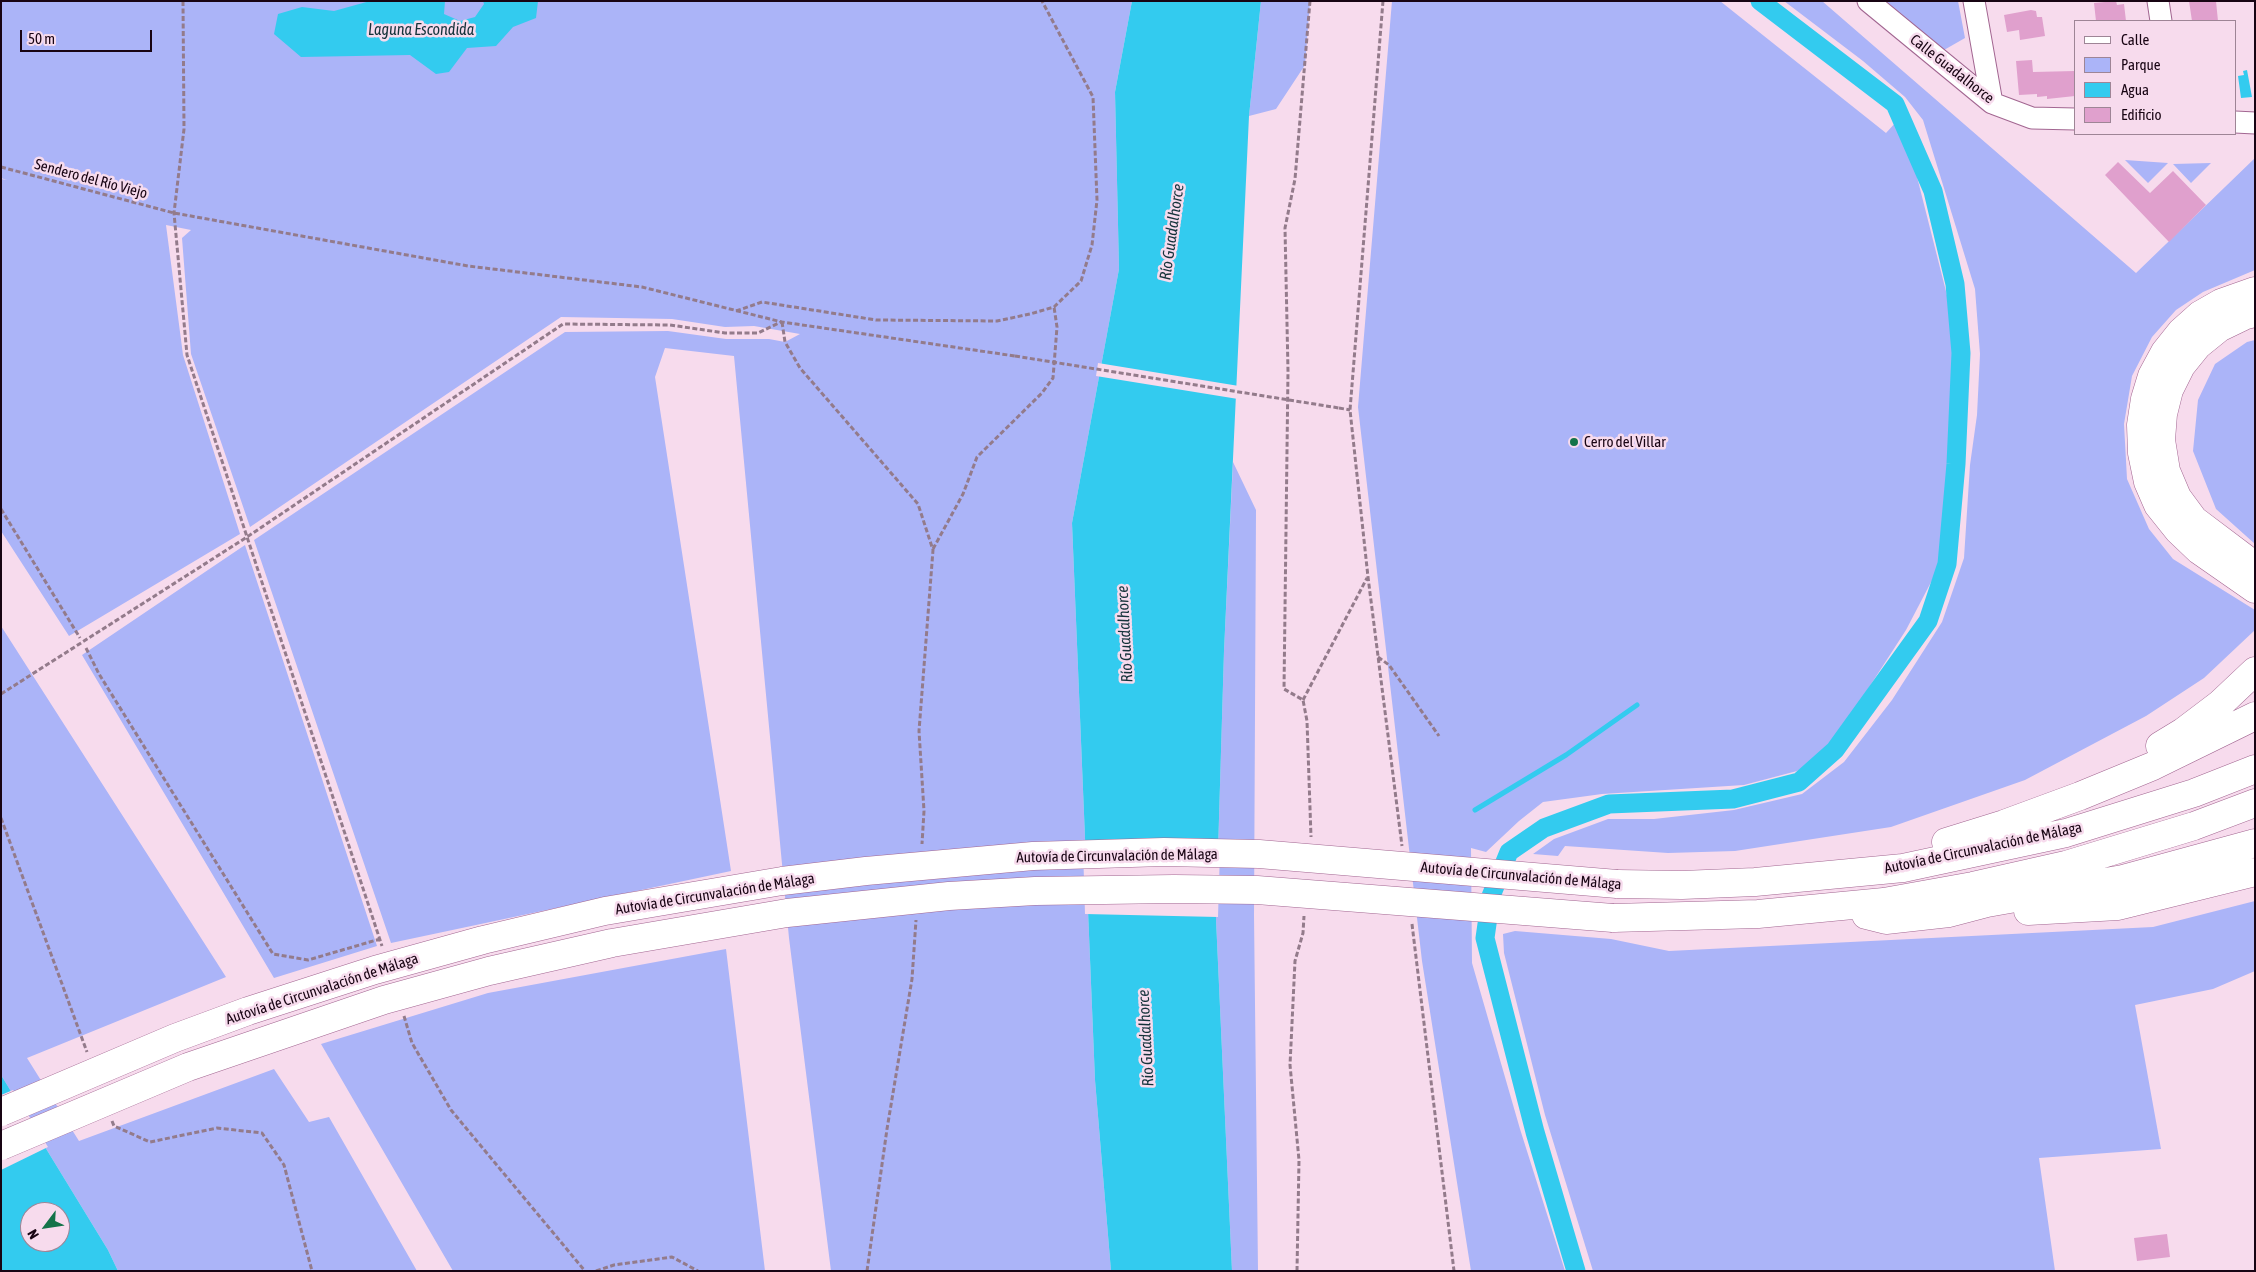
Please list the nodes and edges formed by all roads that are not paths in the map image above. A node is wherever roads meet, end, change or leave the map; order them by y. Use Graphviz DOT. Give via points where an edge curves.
graph roads {
  1 [pos="1868,1"];
  2 [pos="1974,1"];
  3 [pos="2158,1"];
  4 [pos="2161,20"];
  5 [pos="1992,103"];
  6 [pos="2074,119"];
  7 [pos="2236,122"];
  8 [pos="2255,122"];
  9 [pos="2255,291"];
  10 [pos="2255,312"];
  11 [pos="2255,566"];
  12 [pos="2255,589"];
  13 [pos="2255,671"];
  14 [pos="2255,716"];
  15 [pos="2255,769"];
  16 [pos="2080,796"];
  17 [pos="2255,803"];
  18 [pos="2255,843"];
  19 [pos="2255,872"];
  20 [pos="1840,874"];
  21 [pos="1830,906"];
  22 [pos="1949,913"];
  23 [pos="1,1112"];
  24 [pos="1,1146"];
  1 -- 5 [label="street, Calle Guadalhorce"];
  2 -- 5 [label="street"];
  3 -- 4 [label="street"];
  5 -- 6 [label="street, Calle Guadalhorce" via="2032,118"];
  7 -- 8 [label="street"];
  9 -- 12 [label="highway" via="2221,303 2200,315 2181,332 2152,376 2141,425 2148,482 2158,505 2199,550"];
  10 -- 11 [label="highway" via="2219,328 2198,345 2181,366 2167,398 2161,440 2166,471 2176,497 2194,520"];
  13 -- 16 [label="highway" via="2184,732"];
  14 -- 16 [label="highway" via="2153,766"];
  15 -- 20 [label="highway, Autovía de Circunvalación de Málaga" via="2194,793 2066,833 1903,868"];
  16 -- 20 [label="highway" via="1935,845 1895,852"];
  17 -- 21 [label="highway, Autovía de Circunvalación de Málaga" via="2194,826 2066,865 1884,902"];
  18 -- 22 [label="highway" via="2123,879 1987,903"];
  19 -- 22 [label="highway" via="2118,906"];
  20 -- 23 [label="highway, Autovía de Circunvalación de Málaga, bridge" via="1755,882 1617,884 1259,854 1164,852 1033,856 782,881 605,911 375,970 175,1038"];
  21 -- 22 [label="highway" via="1886,920"];
  21 -- 24 [label="highway, Autovía de Circunvalación de Málaga, bridge" via="1758,914 1613,918 1257,890 1174,888 959,895 787,913 612,942 489,970 384,1000 188,1067"];
}
